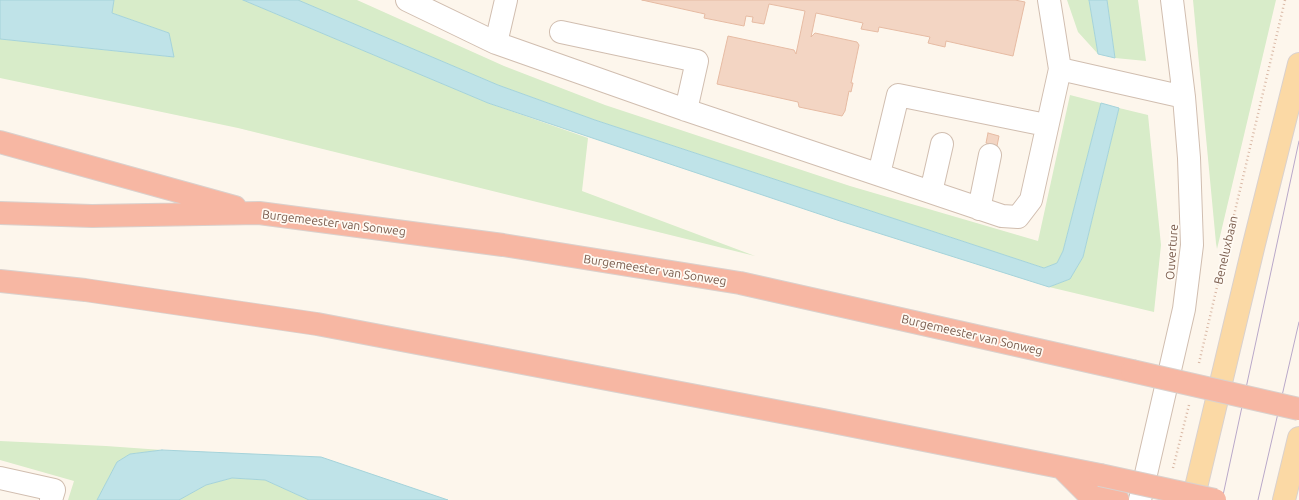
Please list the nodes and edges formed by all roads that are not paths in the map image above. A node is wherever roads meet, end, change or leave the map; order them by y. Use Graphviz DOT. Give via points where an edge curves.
graph roads {
  1 [pos="407,0"];
  2 [pos="506,0"];
  3 [pos="1049,0"];
  4 [pos="1172,0"];
  5 [pos="561,32"];
  6 [pos="496,43"];
  7 [pos="1299,64"];
  8 [pos="1060,69"];
  9 [pos="1184,97"];
  10 [pos="686,110"];
  11 [pos="1046,125"];
  12 [pos="0,142"];
  13 [pos="942,144"];
  14 [pos="990,155"];
  15 [pos="879,174"];
  16 [pos="931,192"];
  17 [pos="979,208"];
  18 [pos="0,213"];
  19 [pos="259,213"];
  20 [pos="0,280"];
  21 [pos="1299,409"];
  22 [pos="1299,438"];
  23 [pos="0,478"];
  24 [pos="1098,485"];
  25 [pos="51,500"];
  26 [pos="1118,500"];
  27 [pos="1140,500"];
  28 [pos="1193,500"];
  29 [pos="1215,500"];
  30 [pos="1284,500"];
  1 -- 6 [label="street"];
  2 -- 6 [label="street"];
  3 -- 8 [label="street"];
  4 -- 9 [label="street, Ouverture"];
  5 -- 10 [label="street" via="696,61"];
  6 -- 10 [label="street"];
  7 -- 28 [label="main road"];
  8 -- 9 [label="street"];
  8 -- 11 [label="street"];
  9 -- 27 [label="street, Ouverture" via="1192,245 1184,309"];
  10 -- 15 [label="street"];
  11 -- 15 [label="street" via="898,95"];
  11 -- 17 [label="street" via="1031,200 1018,216 1002,216"];
  12 -- 19 [label="highway"];
  13 -- 16 [label="street"];
  14 -- 17 [label="street"];
  15 -- 16 [label="street"];
  16 -- 17 [label="street"];
  18 -- 19 [label="highway, Burgemeester van Sonweg" via="92,216"];
  19 -- 21 [label="highway, Burgemeester van Sonweg, bridge" via="503,245 740,284"];
  20 -- 24 [label="highway" via="317,324 1062,468"];
  22 -- 30 [label="main road"];
  23 -- 25 [label="street" via="54,490"];
  24 -- 26 [label="highway"];
  24 -- 29 [label="highway, bridge"];
}
